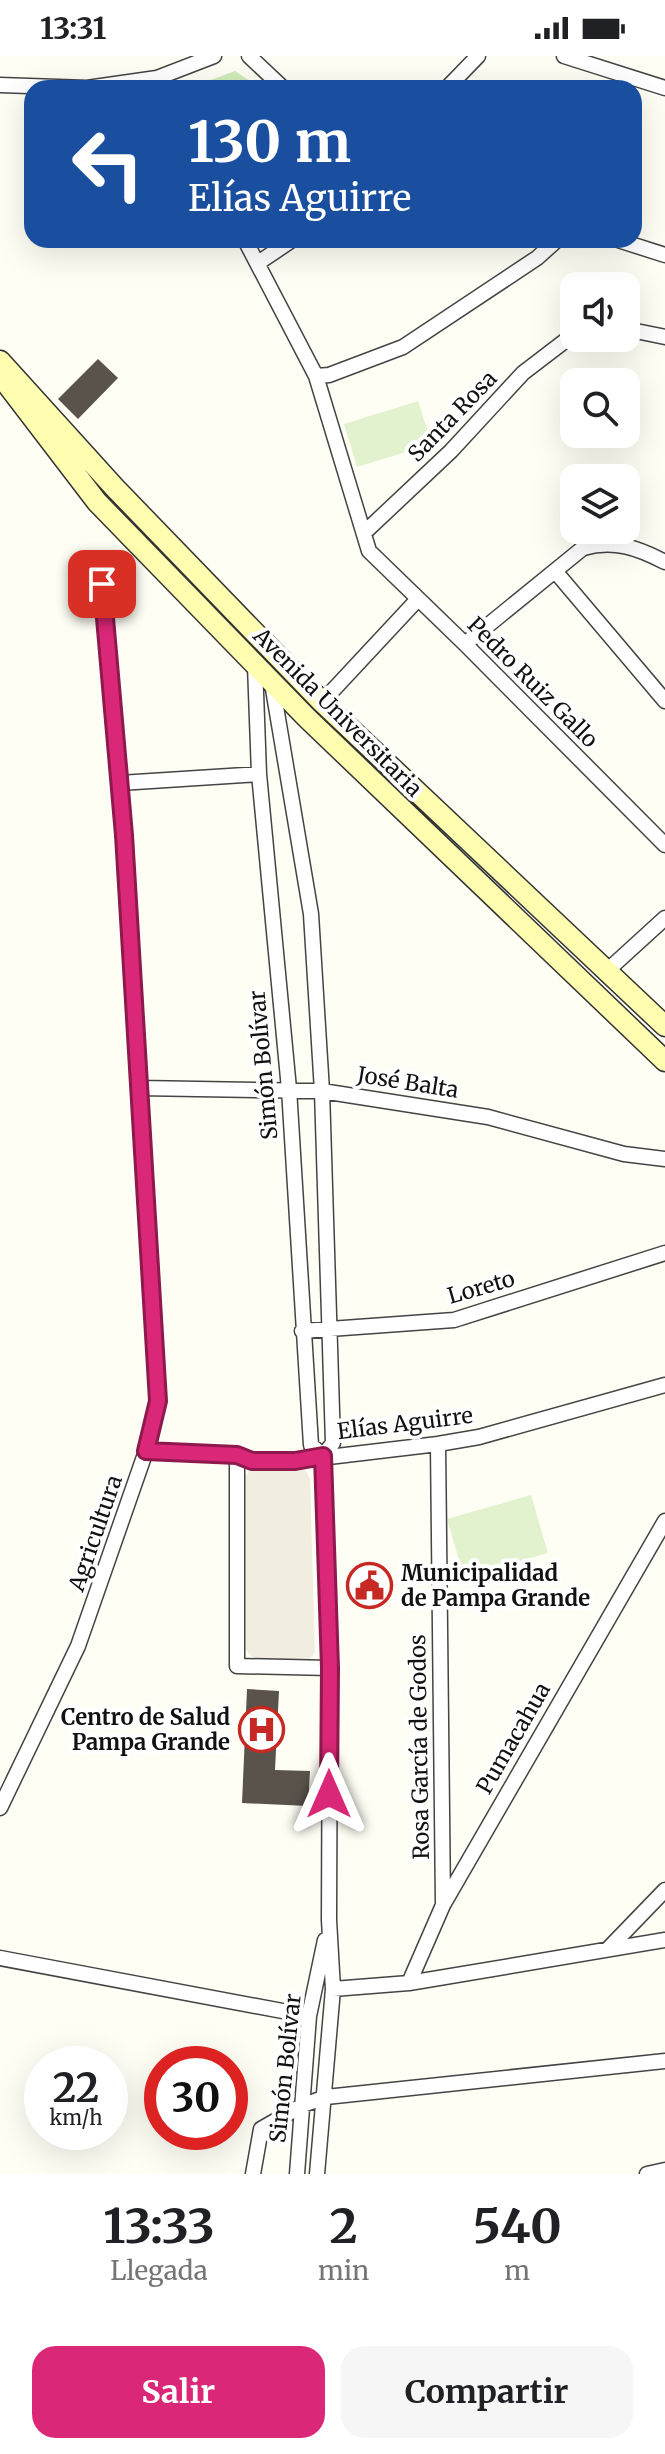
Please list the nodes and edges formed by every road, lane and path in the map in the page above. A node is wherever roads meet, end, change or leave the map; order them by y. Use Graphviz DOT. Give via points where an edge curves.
graph roads {
  1 [pos="214,56"];
  2 [pos="249,56"];
  3 [pos="478,56"];
  4 [pos="564,56"];
  5 [pos="166,80"];
  6 [pos="274,80"];
  7 [pos="455,80"];
  8 [pos="640,80"];
  9 [pos="642,81"];
  10 [pos="0,85"];
  11 [pos="24,86"];
  12 [pos="665,88"];
  13 [pos="250,248"];
  14 [pos="280,248"];
  15 [pos="548,248"];
  16 [pos="642,248"];
  17 [pos="665,255"];
  18 [pos="258,263"];
  19 [pos="640,332"];
  20 [pos="665,337"];
  21 [pos="560,345"];
  22 [pos="0,361"];
  23 [pos="0,375"];
  24 [pos="316,376"];
  25 [pos="365,532"];
  26 [pos="665,562"];
  27 [pos="555,571"];
  28 [pos="102,584"];
  29 [pos="418,599"];
  30 [pos="465,644"];
  31 [pos="255,665"];
  32 [pos="272,682"];
  33 [pos="665,701"];
  34 [pos="322,702"];
  35 [pos="259,774"];
  36 [pos="120,783"];
  37 [pos="665,845"];
  38 [pos="665,918"];
  39 [pos="608,970"];
  40 [pos="665,1026"];
  41 [pos="665,1061"];
  42 [pos="139,1088"];
  43 [pos="289,1089"];
  44 [pos="322,1091"];
  45 [pos="665,1159"];
  46 [pos="665,1253"];
  47 [pos="328,1330"];
  48 [pos="302,1331"];
  49 [pos="665,1385"];
  50 [pos="438,1444"];
  51 [pos="146,1451"];
  52 [pos="237,1455"];
  53 [pos="323,1456"];
  54 [pos="665,1521"];
  55 [pos="330,1668"];
  56 [pos="0,1808"];
  57 [pos="665,1890"];
  58 [pos="443,1905"];
  59 [pos="329,1920"];
  60 [pos="665,1940"];
  61 [pos="608,1949"];
  62 [pos="0,1958"];
  63 [pos="409,1983"];
  64 [pos="333,1989"];
  65 [pos="309,2016"];
  66 [pos="665,2061"];
  67 [pos="326,2097"];
  68 [pos="303,2105"];
  69 [pos="665,2170"];
  70 [pos="253,2174"];
  71 [pos="297,2174"];
  72 [pos="317,2174"];
  73 [pos="647,2174"];
  1 -- 5 [label="street"];
  2 -- 6 [label="street"];
  3 -- 7 [label="street"];
  4 -- 8 [label="street"];
  9 -- 12 [label="street"];
  10 -- 11 [label="street"];
  13 -- 18 [label="street"];
  14 -- 18 [label="street"];
  15 -- 24 [label="street" via="403,347"];
  16 -- 17 [label="street"];
  18 -- 24 [label="street"];
  19 -- 20 [label="street"];
  21 -- 25 [label="street, Santa Rosa" via="523,373"];
  22 -- 34 [label="main road, Avenida Universitaria"];
  23 -- 31 [label="main road, Avenida Universitaria" via="97,502"];
  24 -- 25 [label="street"];
  25 -- 29 [label="street, Pedro Ruiz Gallo" via="369,551"];
  26 -- 27 [label="street" via="641,550 599,543 583,548"];
  27 -- 30 [label="street"];
  27 -- 33 [label="street"];
  28 -- 36 [label="street, Agricultura"];
  29 -- 30 [label="street, Pedro Ruiz Gallo"];
  29 -- 34 [label="street"];
  30 -- 37 [label="street, Pedro Ruiz Gallo"];
  31 -- 32 [label="main road, Avenida Universitaria"];
  31 -- 35 [label="street, Simón Bolívar"];
  32 -- 41 [label="main road, Avenida Universitaria"];
  32 -- 44 [label="street, Simón Bolívar" via="311,914"];
  34 -- 39 [label="main road, Avenida Universitaria"];
  35 -- 36 [label="street"];
  35 -- 43 [label="street, Simón Bolívar"];
  36 -- 42 [label="street, Agricultura"];
  38 -- 39 [label="street"];
  39 -- 40 [label="main road, Avenida Universitaria"];
  42 -- 43 [label="street, José Balta"];
  42 -- 51 [label="street, Agricultura" via="158,1401"];
  43 -- 44 [label="street, José Balta"];
  43 -- 48 [label="street, Simón Bolívar"];
  44 -- 45 [label="street, José Balta" via="488,1117 624,1154"];
  44 -- 47 [label="street, Simón Bolívar"];
  46 -- 47 [label="street, Loreto" via="454,1320"];
  47 -- 48 [label="street, Loreto"];
  47 -- 53 [label="street, Simón Bolívar" via="333,1443"];
  48 -- 53 [label="street, Simón Bolívar" via="311,1445"];
  49 -- 50 [label="street, Elías Aguirre"];
  50 -- 53 [label="street, Elías Aguirre"];
  50 -- 58 [label="street, Rosa García de Godos"];
  51 -- 52 [label="street, Elías Aguirre"];
  51 -- 56 [label="street, Agricultura" via="78,1646"];
  52 -- 53 [label="street, Elías Aguirre" via="252,1461"];
  52 -- 55 [label="street" via="237,1666"];
  53 -- 55 [label="street, Simón Bolívar"];
  54 -- 58 [label="street, Pumacahua"];
  55 -- 59 [label="street, Simón Bolívar"];
  57 -- 61 [label="street"];
  58 -- 63 [label="street, Pumacahua"];
  59 -- 64 [label="street, Simón Bolívar"];
  59 -- 65 [label="street, Simón Bolívar"];
  60 -- 61 [label="street"];
  61 -- 63 [label="street"];
  62 -- 65 [label="street"];
  63 -- 64 [label="street"];
  64 -- 67 [label="street, Simón Bolívar"];
  65 -- 68 [label="street, Simón Bolívar"];
  66 -- 67 [label="street"];
  67 -- 68 [label="street"];
  67 -- 72 [label="street, Simón Bolívar"];
  68 -- 70 [label="street" via="261,2129"];
  68 -- 71 [label="street, Simón Bolívar"];
  69 -- 73 [label="street"];
}
